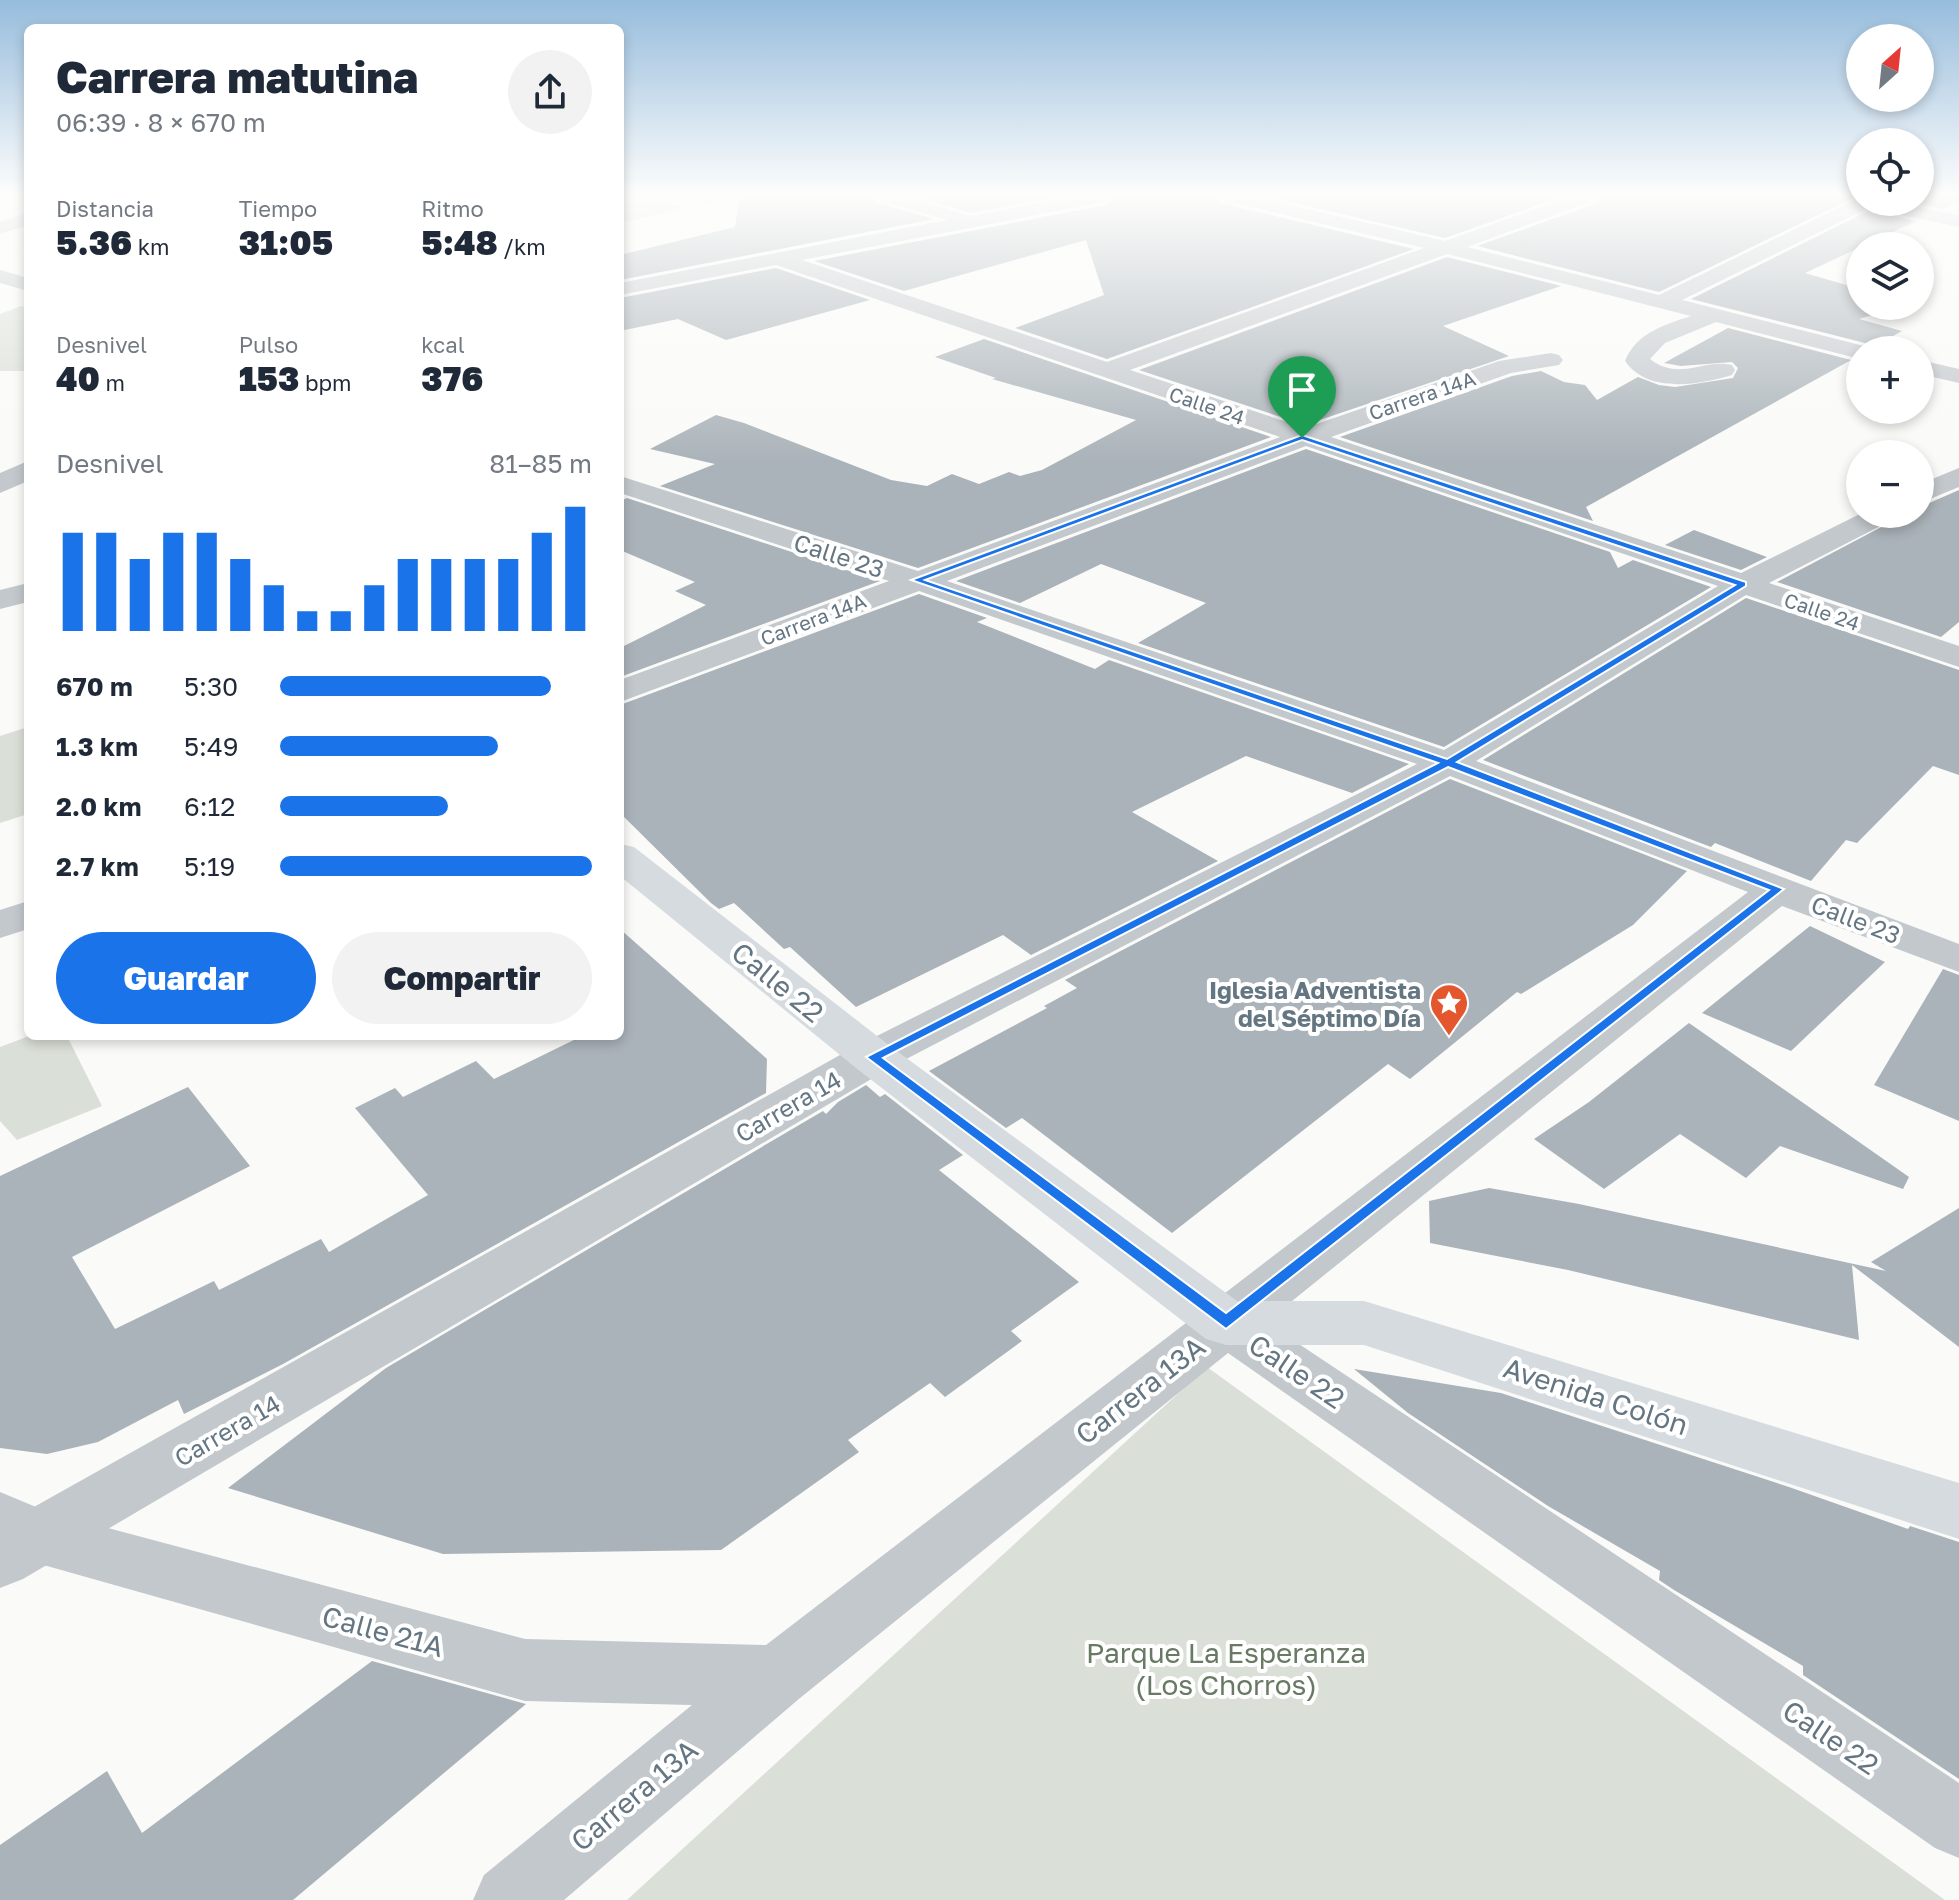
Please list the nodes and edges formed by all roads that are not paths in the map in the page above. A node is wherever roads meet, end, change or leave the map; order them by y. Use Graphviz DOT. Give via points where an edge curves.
graph roads {
  1 [pos="853,285"];
  2 [pos="1341,285"];
  3 [pos="1589,285"];
  4 [pos="1696,285"];
  5 [pos="1659,303"];
  6 [pos="1712,316"];
  7 [pos="1846,349"];
  8 [pos="1551,360"];
  9 [pos="1107,370"];
  10 [pos="1723,370"];
  11 [pos="1934,370"];
  12 [pos="1959,376"];
  13 [pos="1302,438"];
  14 [pos="24,472"];
  15 [pos="1959,476"];
  16 [pos="0,484"];
  17 [pos="624,485"];
  18 [pos="1934,488"];
  19 [pos="1854,528"];
  20 [pos="916,580"];
  21 [pos="1743,584"];
  22 [pos="24,593"];
  23 [pos="0,600"];
  24 [pos="1959,657"];
  25 [pos="624,690"];
  26 [pos="1448,763"];
  27 [pos="624,859"];
  28 [pos="1778,889"];
  29 [pos="24,916"];
  30 [pos="0,925"];
  31 [pos="1959,959"];
  32 [pos="873,1057"];
  33 [pos="1226,1323"];
  34 [pos="1959,1511"];
  35 [pos="13,1539"];
  36 [pos="777,1676"];
  37 [pos="1959,1824"];
  38 [pos="509,1900"];
  1 -- 9 [label="street, Calle 24"];
  2 -- 9 [label="street"];
  3 -- 5 [label="street"];
  4 -- 5 [label="street"];
  5 -- 6 [label="street"];
  6 -- 7 [label="street"];
  6 -- 10 [label="street" via="1647,343 1637,361 1644,369 1674,377"];
  8 -- 13 [label="street, Carrera 14A" via="1507,366"];
  9 -- 13 [label="street, Calle 24"];
  11 -- 12 [label="street"];
  13 -- 20 [label="street, Carrera 14A"];
  13 -- 21 [label="street, Calle 24"];
  14 -- 16 [label="street"];
  15 -- 18 [label="street"];
  17 -- 20 [label="street, Calle 23"];
  19 -- 21 [label="street, Carrera 14"];
  20 -- 25 [label="street, Carrera 14A"];
  20 -- 26 [label="street, Calle 23"];
  21 -- 24 [label="street, Calle 24"];
  21 -- 26 [label="street, Carrera 14"];
  22 -- 23 [label="street"];
  26 -- 28 [label="street, Calle 23"];
  26 -- 32 [label="street, Carrera 14"];
  27 -- 32 [label="main road, Calle 22"];
  28 -- 31 [label="street, Calle 23"];
  28 -- 33 [label="street, Carrera 13A"];
  29 -- 30 [label="street"];
  32 -- 33 [label="main road, Calle 22"];
  32 -- 35 [label="street, Carrera 14"];
  33 -- 34 [label="main road, Avenida Colón" via="1364,1323"];
  33 -- 36 [label="street, Carrera 13A"];
  33 -- 37 [label="street, Calle 22"];
  35 -- 36 [label="street, Calle 21A" via="525,1670"];
  36 -- 38 [label="street, Carrera 13A"];
}
